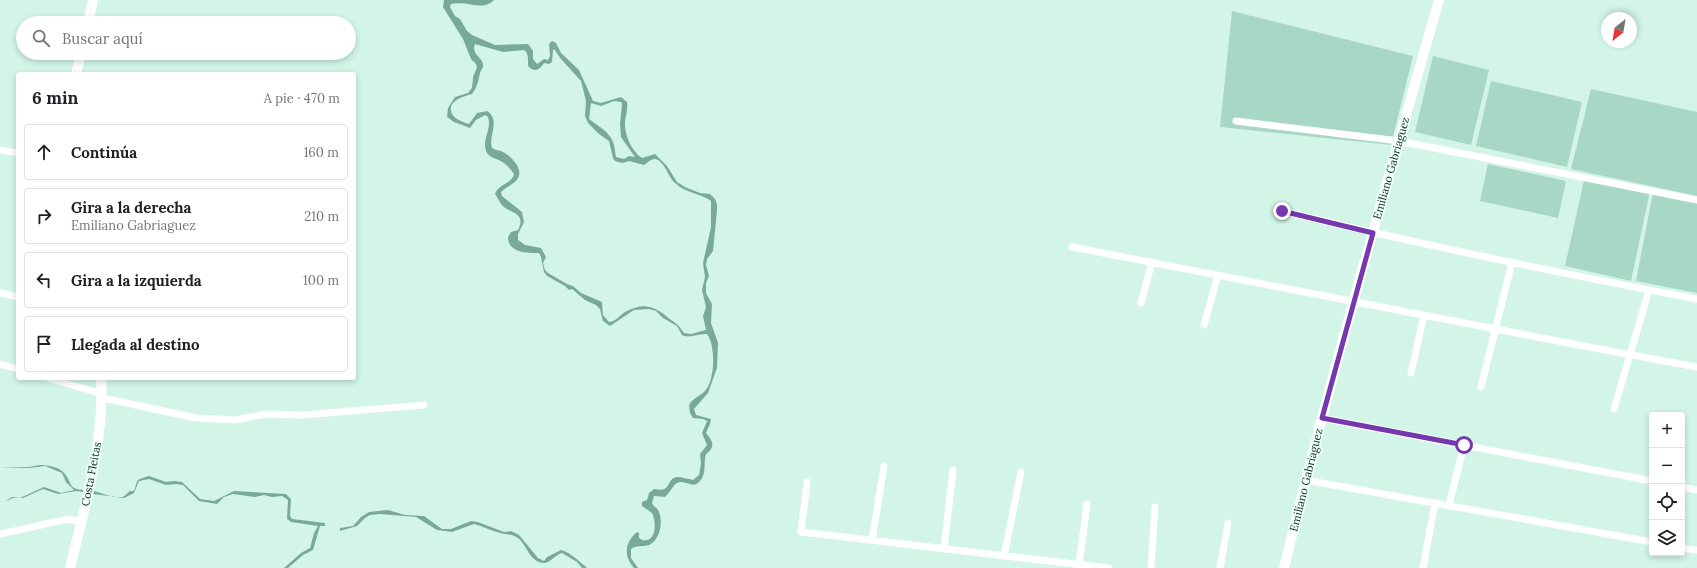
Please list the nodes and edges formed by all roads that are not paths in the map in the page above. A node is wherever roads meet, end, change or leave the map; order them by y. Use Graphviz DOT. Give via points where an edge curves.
graph roads {
  1 [pos="93,0"];
  2 [pos="1439,0"];
  3 [pos="90,16"];
  4 [pos="79,60"];
  5 [pos="76,72"];
  6 [pos="1236,121"];
  7 [pos="1399,141"];
  8 [pos="0,150"];
  9 [pos="16,153"];
  10 [pos="1697,200"];
  11 [pos="1282,211"];
  12 [pos="1373,233"];
  13 [pos="1072,247"];
  14 [pos="1152,262"];
  15 [pos="1512,262"];
  16 [pos="1218,275"];
  17 [pos="1648,290"];
  18 [pos="0,293"];
  19 [pos="16,297"];
  20 [pos="1697,299"];
  21 [pos="1354,301"];
  22 [pos="1141,303"];
  23 [pos="1424,315"];
  24 [pos="1204,325"];
  25 [pos="1495,329"];
  26 [pos="1630,355"];
  27 [pos="0,364"];
  28 [pos="1697,367"];
  29 [pos="16,368"];
  30 [pos="1411,373"];
  31 [pos="54,380"];
  32 [pos="102,380"];
  33 [pos="1481,387"];
  34 [pos="103,396"];
  35 [pos="424,405"];
  36 [pos="1614,410"];
  37 [pos="1322,418"];
  38 [pos="1464,445"];
  39 [pos="884,466"];
  40 [pos="953,470"];
  41 [pos="1021,472"];
  42 [pos="1305,480"];
  43 [pos="1649,480"];
  44 [pos="807,482"];
  45 [pos="1685,488"];
  46 [pos="1697,490"];
  47 [pos="1435,503"];
  48 [pos="1087,504"];
  49 [pos="1449,505"];
  50 [pos="1155,507"];
  51 [pos="81,522"];
  52 [pos="1228,523"];
  53 [pos="0,534"];
  54 [pos="872,540"];
  55 [pos="1649,541"];
  56 [pos="1685,548"];
  57 [pos="944,549"];
  58 [pos="1697,550"];
  59 [pos="1004,556"];
  60 [pos="1080,564"];
  61 [pos="70,568"];
  62 [pos="1109,568"];
  63 [pos="1150,568"];
  64 [pos="1220,568"];
  65 [pos="1284,568"];
  66 [pos="1424,568"];
  1 -- 3 [label="main road"];
  2 -- 7 [label="main road, Emiliano Gabriaguez"];
  4 -- 5 [label="main road"];
  6 -- 7 [label="street"];
  7 -- 10 [label="street"];
  7 -- 12 [label="main road, Emiliano Gabriaguez"];
  8 -- 9 [label="street"];
  11 -- 12 [label="street"];
  12 -- 15 [label="street"];
  12 -- 21 [label="main road, Emiliano Gabriaguez"];
  13 -- 14 [label="street"];
  14 -- 16 [label="street"];
  14 -- 22 [label="street"];
  15 -- 17 [label="street"];
  15 -- 25 [label="street"];
  16 -- 21 [label="street"];
  16 -- 24 [label="street"];
  17 -- 20 [label="street"];
  17 -- 26 [label="street"];
  18 -- 19 [label="street"];
  21 -- 23 [label="street"];
  21 -- 37 [label="main road, Emiliano Gabriaguez"];
  23 -- 25 [label="street"];
  23 -- 30 [label="street"];
  25 -- 26 [label="street"];
  25 -- 33 [label="street"];
  26 -- 28 [label="street"];
  26 -- 36 [label="street"];
  27 -- 29 [label="street"];
  31 -- 34 [label="street"];
  32 -- 34 [label="main road, Costa Fleitas"];
  34 -- 35 [label="street" via="196,418 235,420 265,414 303,414"];
  34 -- 51 [label="main road, Costa Fleitas" via="94,466"];
  37 -- 38 [label="street"];
  37 -- 42 [label="main road, Emiliano Gabriaguez"];
  38 -- 43 [label="street"];
  38 -- 49 [label="street"];
  39 -- 54 [label="street"];
  40 -- 57 [label="street"];
  41 -- 59 [label="street"];
  42 -- 47 [label="street"];
  42 -- 65 [label="main road, Emiliano Gabriaguez"];
  44 -- 54 [label="street" via="801,532"];
  45 -- 46 [label="street"];
  47 -- 49 [label="street"];
  47 -- 66 [label="street"];
  48 -- 60 [label="street"];
  49 -- 55 [label="street"];
  50 -- 63 [label="street"];
  51 -- 53 [label="street" via="68,519"];
  51 -- 61 [label="main road, Costa Fleitas"];
  52 -- 64 [label="street"];
  54 -- 57 [label="street"];
  56 -- 58 [label="street"];
  57 -- 59 [label="street"];
  59 -- 60 [label="street"];
  60 -- 62 [label="street"];
}
